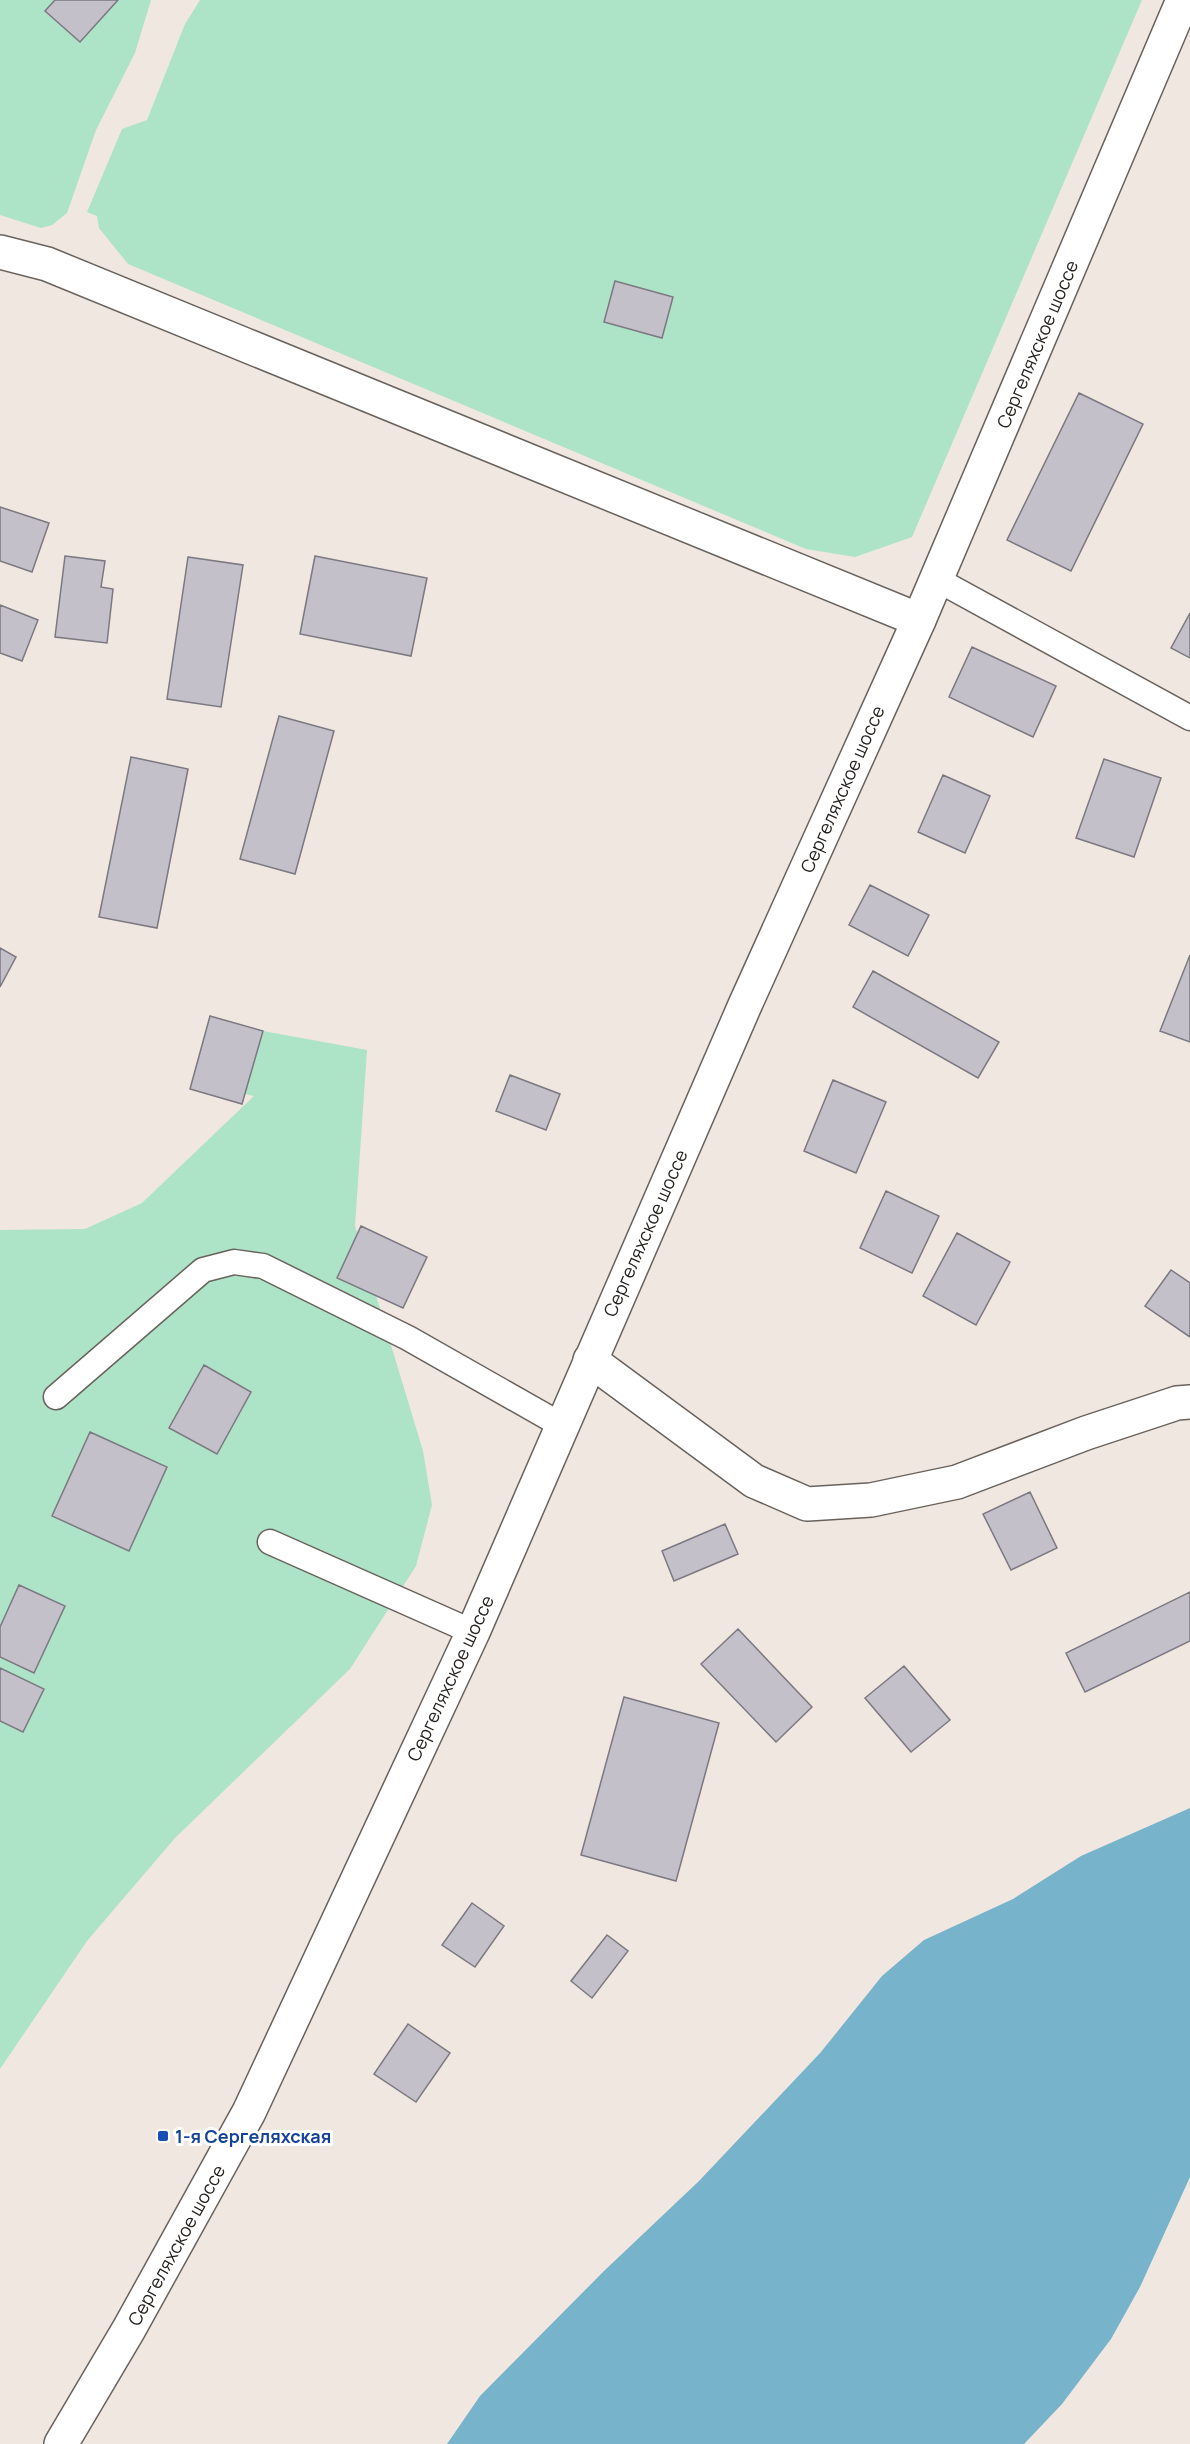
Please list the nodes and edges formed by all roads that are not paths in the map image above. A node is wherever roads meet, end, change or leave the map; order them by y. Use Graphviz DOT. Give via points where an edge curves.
graph roads {
  1 [pos="1183,0"];
  2 [pos="0,252"];
  3 [pos="936,579"];
  4 [pos="919,620"];
  5 [pos="1190,718"];
  6 [pos="590,1360"];
  7 [pos="56,1397"];
  8 [pos="1190,1402"];
  9 [pos="563,1426"];
  10 [pos="270,1542"];
  11 [pos="473,1632"];
  12 [pos="61,2444"];
  1 -- 3 [label="main road, Сергеляхское шоссе"];
  2 -- 4 [label="main road" via="47,264"];
  3 -- 4 [label="main road, Сергеляхское шоссе"];
  3 -- 5 [label="lane"];
  4 -- 6 [label="main road, Сергеляхское шоссе"];
  6 -- 8 [label="main road" via="754,1481 807,1504 871,1500 957,1482 1086,1433"];
  6 -- 9 [label="main road, Сергеляхское шоссе"];
  7 -- 9 [label="lane" via="203,1270 234,1262 263,1266 408,1338"];
  9 -- 11 [label="main road, Сергеляхское шоссе"];
  10 -- 11 [label="lane"];
  11 -- 12 [label="main road, Сергеляхское шоссе" via="249,2112"];
}
